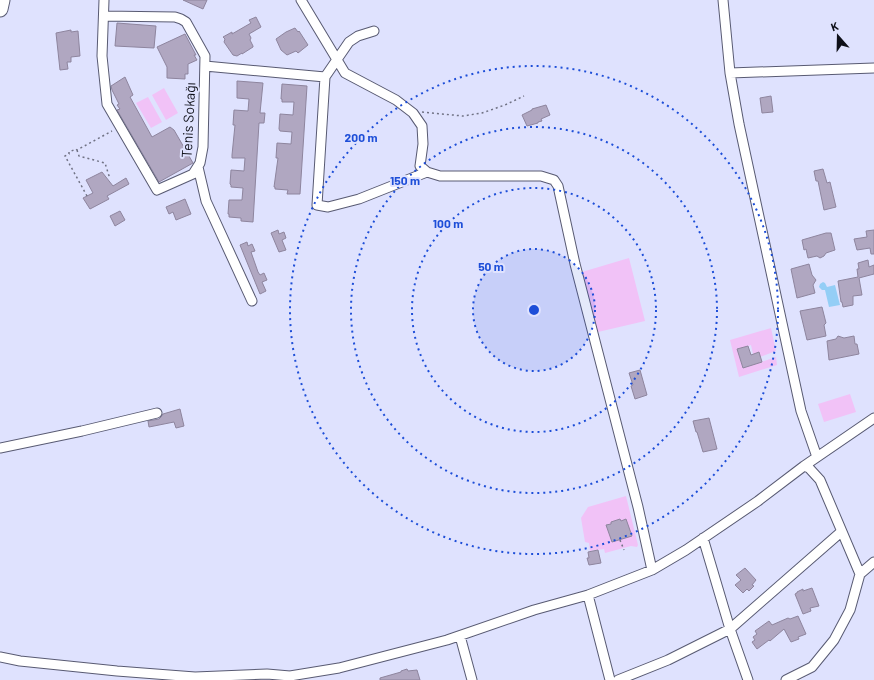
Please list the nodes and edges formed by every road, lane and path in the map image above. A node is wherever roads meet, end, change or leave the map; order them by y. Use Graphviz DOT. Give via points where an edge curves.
graph roads {
  1 [pos="2,0"];
  2 [pos="104,0"];
  3 [pos="301,0"];
  4 [pos="723,0"];
  5 [pos="0,9"];
  6 [pos="104,16"];
  7 [pos="374,31"];
  8 [pos="337,58"];
  9 [pos="205,66"];
  10 [pos="874,68"];
  11 [pos="730,73"];
  12 [pos="325,77"];
  13 [pos="524,96"];
  14 [pos="413,114"];
  15 [pos="120,127"];
  16 [pos="77,150"];
  17 [pos="198,167"];
  18 [pos="427,172"];
  19 [pos="110,179"];
  20 [pos="87,196"];
  21 [pos="252,301"];
  22 [pos="157,413"];
  23 [pos="874,418"];
  24 [pos="0,448"];
  25 [pos="817,456"];
  26 [pos="804,466"];
  27 [pos="842,532"];
  28 [pos="703,538"];
  29 [pos="620,540"];
  30 [pos="624,550"];
  31 [pos="874,562"];
  32 [pos="652,570"];
  33 [pos="860,574"];
  34 [pos="588,594"];
  35 [pos="730,629"];
  36 [pos="460,636"];
  37 [pos="0,657"];
  38 [pos="290,678"];
  39 [pos="472,680"];
  40 [pos="610,680"];
  41 [pos="618,680"];
  42 [pos="748,680"];
  43 [pos="786,680"];
  1 -- 5 [label="main road"];
  2 -- 6 [label="street, Tenis Sokağı"];
  3 -- 8 [label="street"];
  4 -- 11 [label="street"];
  6 -- 9 [label="street, Tenis Sokağı" via="181,18 186,22 205,56"];
  6 -- 15 [label="street, Tenis Sokağı" via="102,56 107,104"];
  7 -- 8 [label="street" via="349,42"];
  8 -- 12 [label="street"];
  8 -- 14 [label="street" via="344,73 396,100"];
  9 -- 12 [label="street"];
  9 -- 17 [label="street, Tenis Sokağı" via="203,147"];
  10 -- 11 [label="street"];
  11 -- 25 [label="street" via="800,412"];
  12 -- 18 [label="street" via="317,205 328,207 359,199"];
  13 -- 14 [label="path" via="482,113 463,116 419,111"];
  14 -- 18 [label="street" via="422,126 420,166"];
  15 -- 16 [label="path"];
  15 -- 17 [label="street, Tenis Sokağı" via="156,190 193,174"];
  16 -- 19 [label="path" via="79,156 105,163"];
  16 -- 20 [label="path" via="65,156"];
  17 -- 21 [label="street" via="206,201"];
  18 -- 32 [label="street" via="440,176 541,176 554,180 558,186 573,256"];
  22 -- 24 [label="street"];
  23 -- 25 [label="street"];
  25 -- 26 [label="street"];
  26 -- 27 [label="street" via="820,480"];
  26 -- 28 [label="street"];
  27 -- 33 [label="street"];
  27 -- 35 [label="street"];
  28 -- 32 [label="street"];
  28 -- 35 [label="street"];
  29 -- 30 [label="path"];
  31 -- 33 [label="street"];
  32 -- 34 [label="street"];
  33 -- 43 [label="street" via="850,610 834,640 812,667"];
  34 -- 36 [label="street"];
  34 -- 40 [label="street"];
  35 -- 41 [label="street" via="668,660"];
  35 -- 42 [label="street"];
  36 -- 38 [label="street" via="339,668"];
  36 -- 39 [label="street"];
  37 -- 38 [label="street" via="195,677 267,674"];
}
